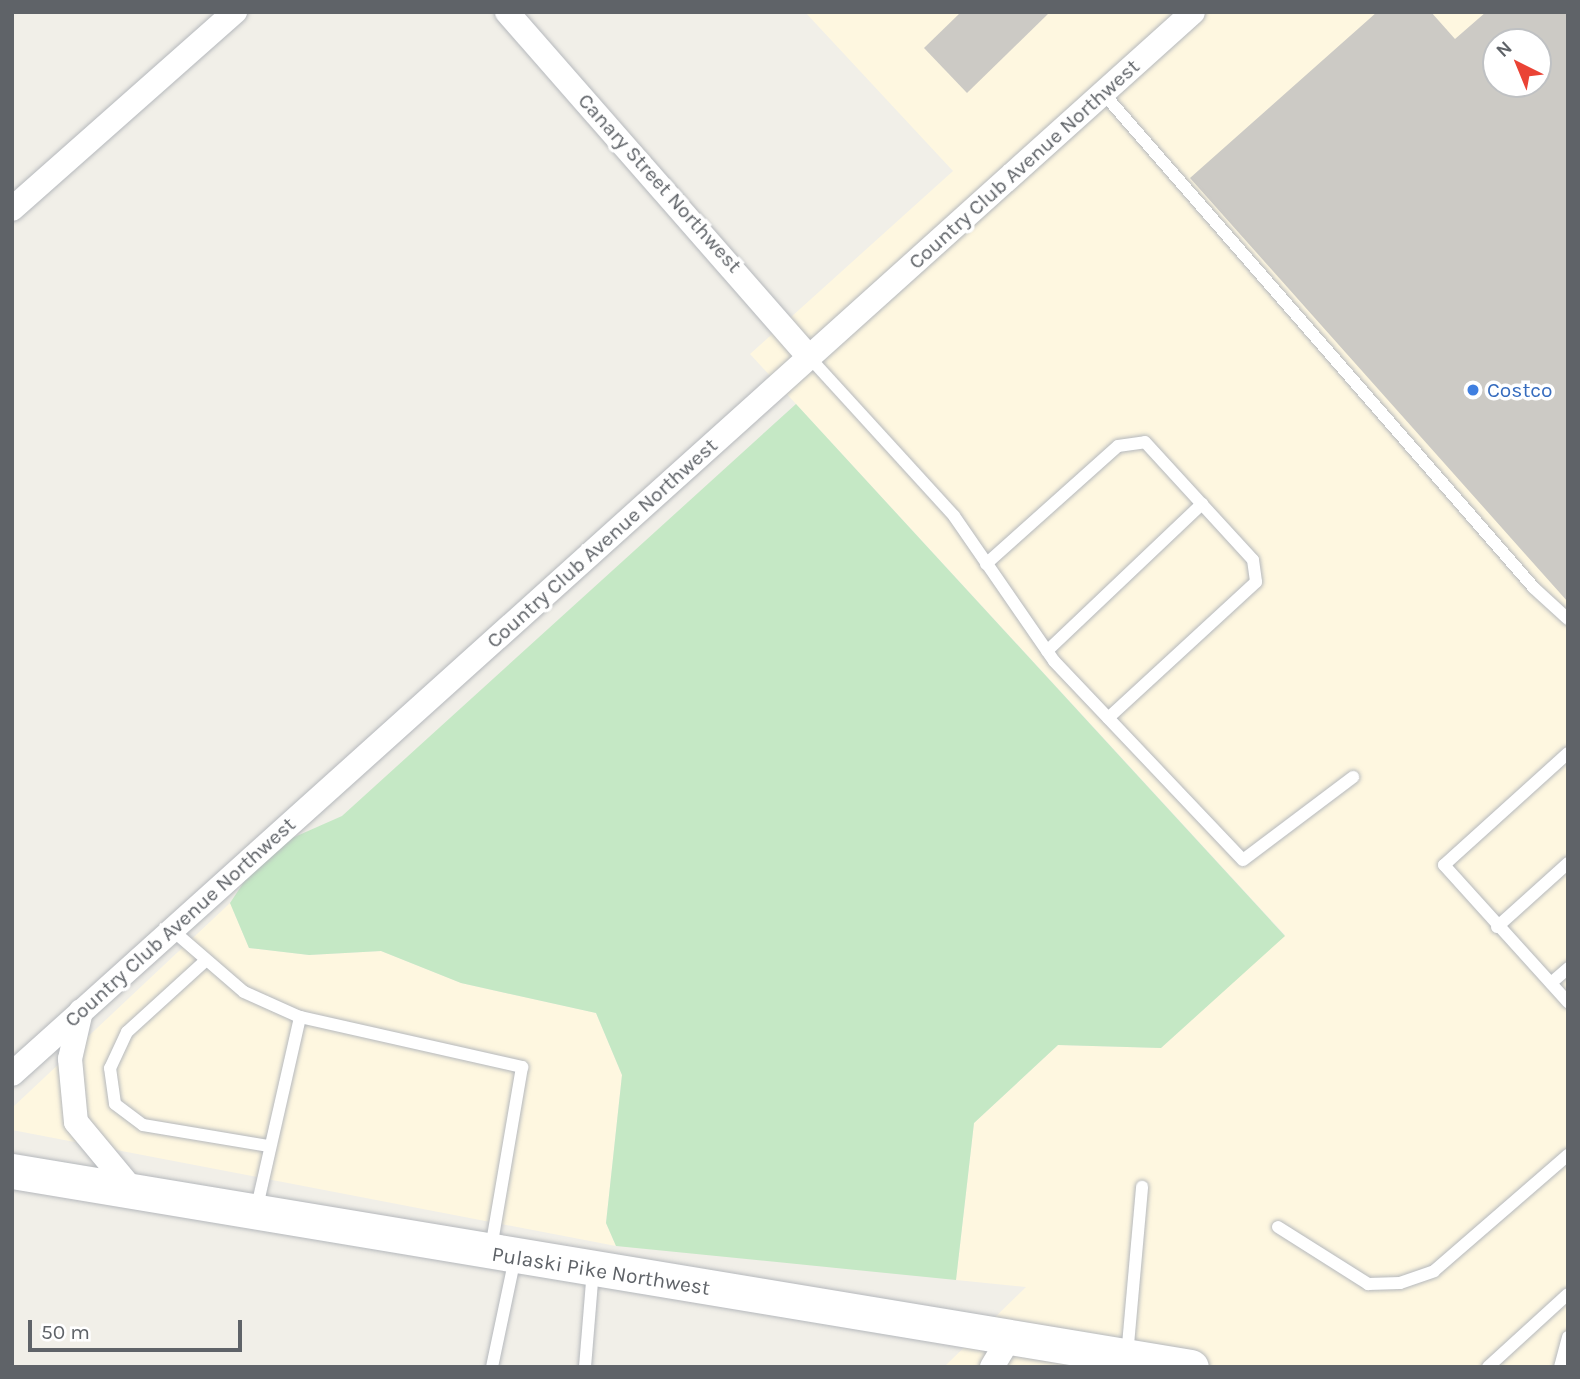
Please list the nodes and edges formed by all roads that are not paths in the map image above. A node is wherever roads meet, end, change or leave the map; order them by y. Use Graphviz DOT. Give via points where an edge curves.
graph roads {
  1 [pos="235,12"];
  2 [pos="506,12"];
  3 [pos="1193,12"];
  4 [pos="1103,93"];
  5 [pos="12,209"];
  6 [pos="809,357"];
  7 [pos="1202,504"];
  8 [pos="986,564"];
  9 [pos="1568,619"];
  10 [pos="1047,651"];
  11 [pos="1108,718"];
  12 [pos="1568,753"];
  13 [pos="1353,777"];
  14 [pos="1568,863"];
  15 [pos="1497,927"];
  16 [pos="171,929"];
  17 [pos="204,962"];
  18 [pos="1568,968"];
  19 [pos="1551,983"];
  20 [pos="1568,1002"];
  21 [pos="81,1011"];
  22 [pos="300,1017"];
  23 [pos="12,1074"];
  24 [pos="269,1146"];
  25 [pos="1568,1155"];
  26 [pos="12,1171"];
  27 [pos="1142,1187"];
  28 [pos="135,1193"];
  29 [pos="255,1215"];
  30 [pos="1278,1227"];
  31 [pos="503,1255"];
  32 [pos="593,1269"];
  33 [pos="1568,1294"];
  34 [pos="1010,1337"];
  35 [pos="1568,1337"];
  36 [pos="1127,1356"];
  37 [pos="492,1367"];
  38 [pos="585,1367"];
  39 [pos="992,1367"];
  40 [pos="1191,1367"];
  41 [pos="1488,1367"];
  42 [pos="1560,1367"];
  1 -- 5 [label="street"];
  2 -- 6 [label="street, Canary Street Northwest"];
  3 -- 4 [label="street, Country Club Avenue Northwest"];
  4 -- 6 [label="street, Country Club Avenue Northwest"];
  4 -- 9 [label="lane" via="1534,588"];
  6 -- 8 [label="lane" via="904,456"];
  6 -- 16 [label="street, Country Club Avenue Northwest"];
  7 -- 8 [label="lane" via="1145,442 1118,446"];
  7 -- 10 [label="lane"];
  7 -- 11 [label="lane" via="1253,559 1256,582"];
  8 -- 10 [label="lane"];
  10 -- 11 [label="lane"];
  11 -- 13 [label="lane" via="1242,860"];
  12 -- 15 [label="lane" via="1444,865"];
  14 -- 15 [label="lane"];
  15 -- 19 [label="lane"];
  16 -- 17 [label="lane"];
  16 -- 21 [label="street, Country Club Avenue Northwest"];
  17 -- 22 [label="lane" via="244,992"];
  17 -- 24 [label="lane" via="127,1032 110,1068 115,1104 143,1125"];
  18 -- 19 [label="lane"];
  19 -- 20 [label="lane"];
  21 -- 23 [label="street, Country Club Avenue Northwest"];
  21 -- 28 [label="street" via="70,1059 76,1122"];
  22 -- 24 [label="lane"];
  22 -- 31 [label="lane" via="522,1067"];
  24 -- 29 [label="lane"];
  25 -- 30 [label="lane" via="1434,1271 1400,1283 1368,1284"];
  26 -- 28 [label="main road, Pulaski Pike Northwest"];
  27 -- 36 [label="lane"];
  28 -- 29 [label="main road, Pulaski Pike Northwest"];
  29 -- 31 [label="main road, Pulaski Pike Northwest"];
  31 -- 32 [label="main road, Pulaski Pike Northwest"];
  31 -- 37 [label="lane"];
  32 -- 34 [label="main road, Pulaski Pike Northwest"];
  32 -- 38 [label="lane"];
  33 -- 41 [label="lane"];
  34 -- 36 [label="main road, Pulaski Pike Northwest"];
  34 -- 39 [label="street"];
  35 -- 42 [label="lane"];
  36 -- 40 [label="main road, Pulaski Pike Northwest"];
}
